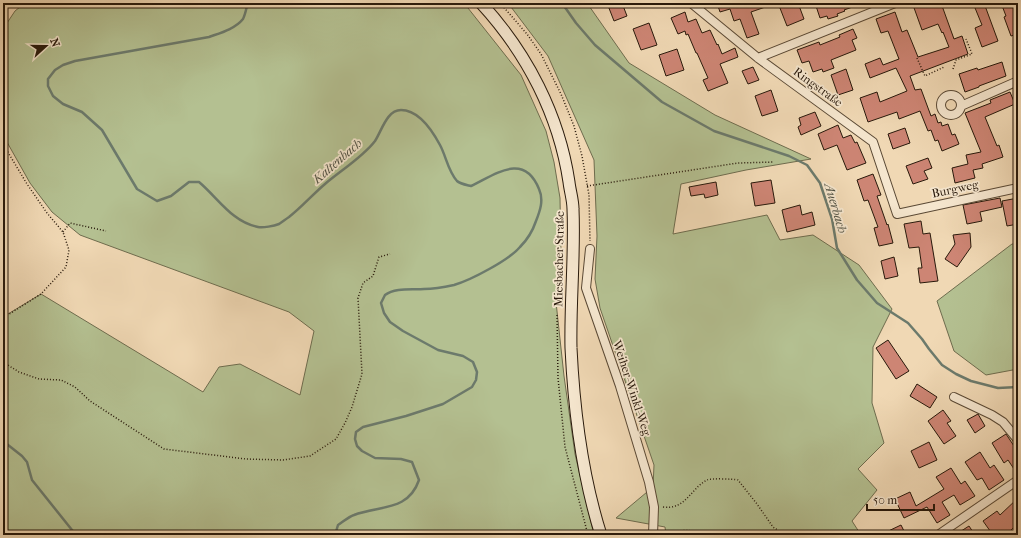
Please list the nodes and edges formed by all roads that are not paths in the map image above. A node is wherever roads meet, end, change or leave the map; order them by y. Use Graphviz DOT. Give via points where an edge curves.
graph roads {
  1 [pos="481,3"];
  2 [pos="691,3"];
  3 [pos="895,3"];
  4 [pos="758,58"];
  5 [pos="1018,81"];
  6 [pos="961,106"];
  7 [pos="1018,188"];
  8 [pos="897,214"];
  9 [pos="590,249"];
  10 [pos="954,397"];
  11 [pos="1018,440"];
  12 [pos="1018,480"];
  13 [pos="602,535"];
  14 [pos="653,535"];
  15 [pos="938,535"];
  1 -- 13 [label="main road, Miesbacher Straße" via="508,36 539,86 566,160 573,206 571,347 574,392 588,486"];
  2 -- 4 [label="street, Ringstraße"];
  3 -- 4 [label="street"];
  4 -- 8 [label="street, Ringstraße" via="873,142"];
  5 -- 6 [label="street"];
  7 -- 8 [label="street, Burgweg"];
  9 -- 14 [label="street, Weiher-Winkl-Weg" via="586,288 620,386 649,482 654,506"];
  10 -- 11 [label="street" via="1003,422"];
  12 -- 15 [label="street"];
}
